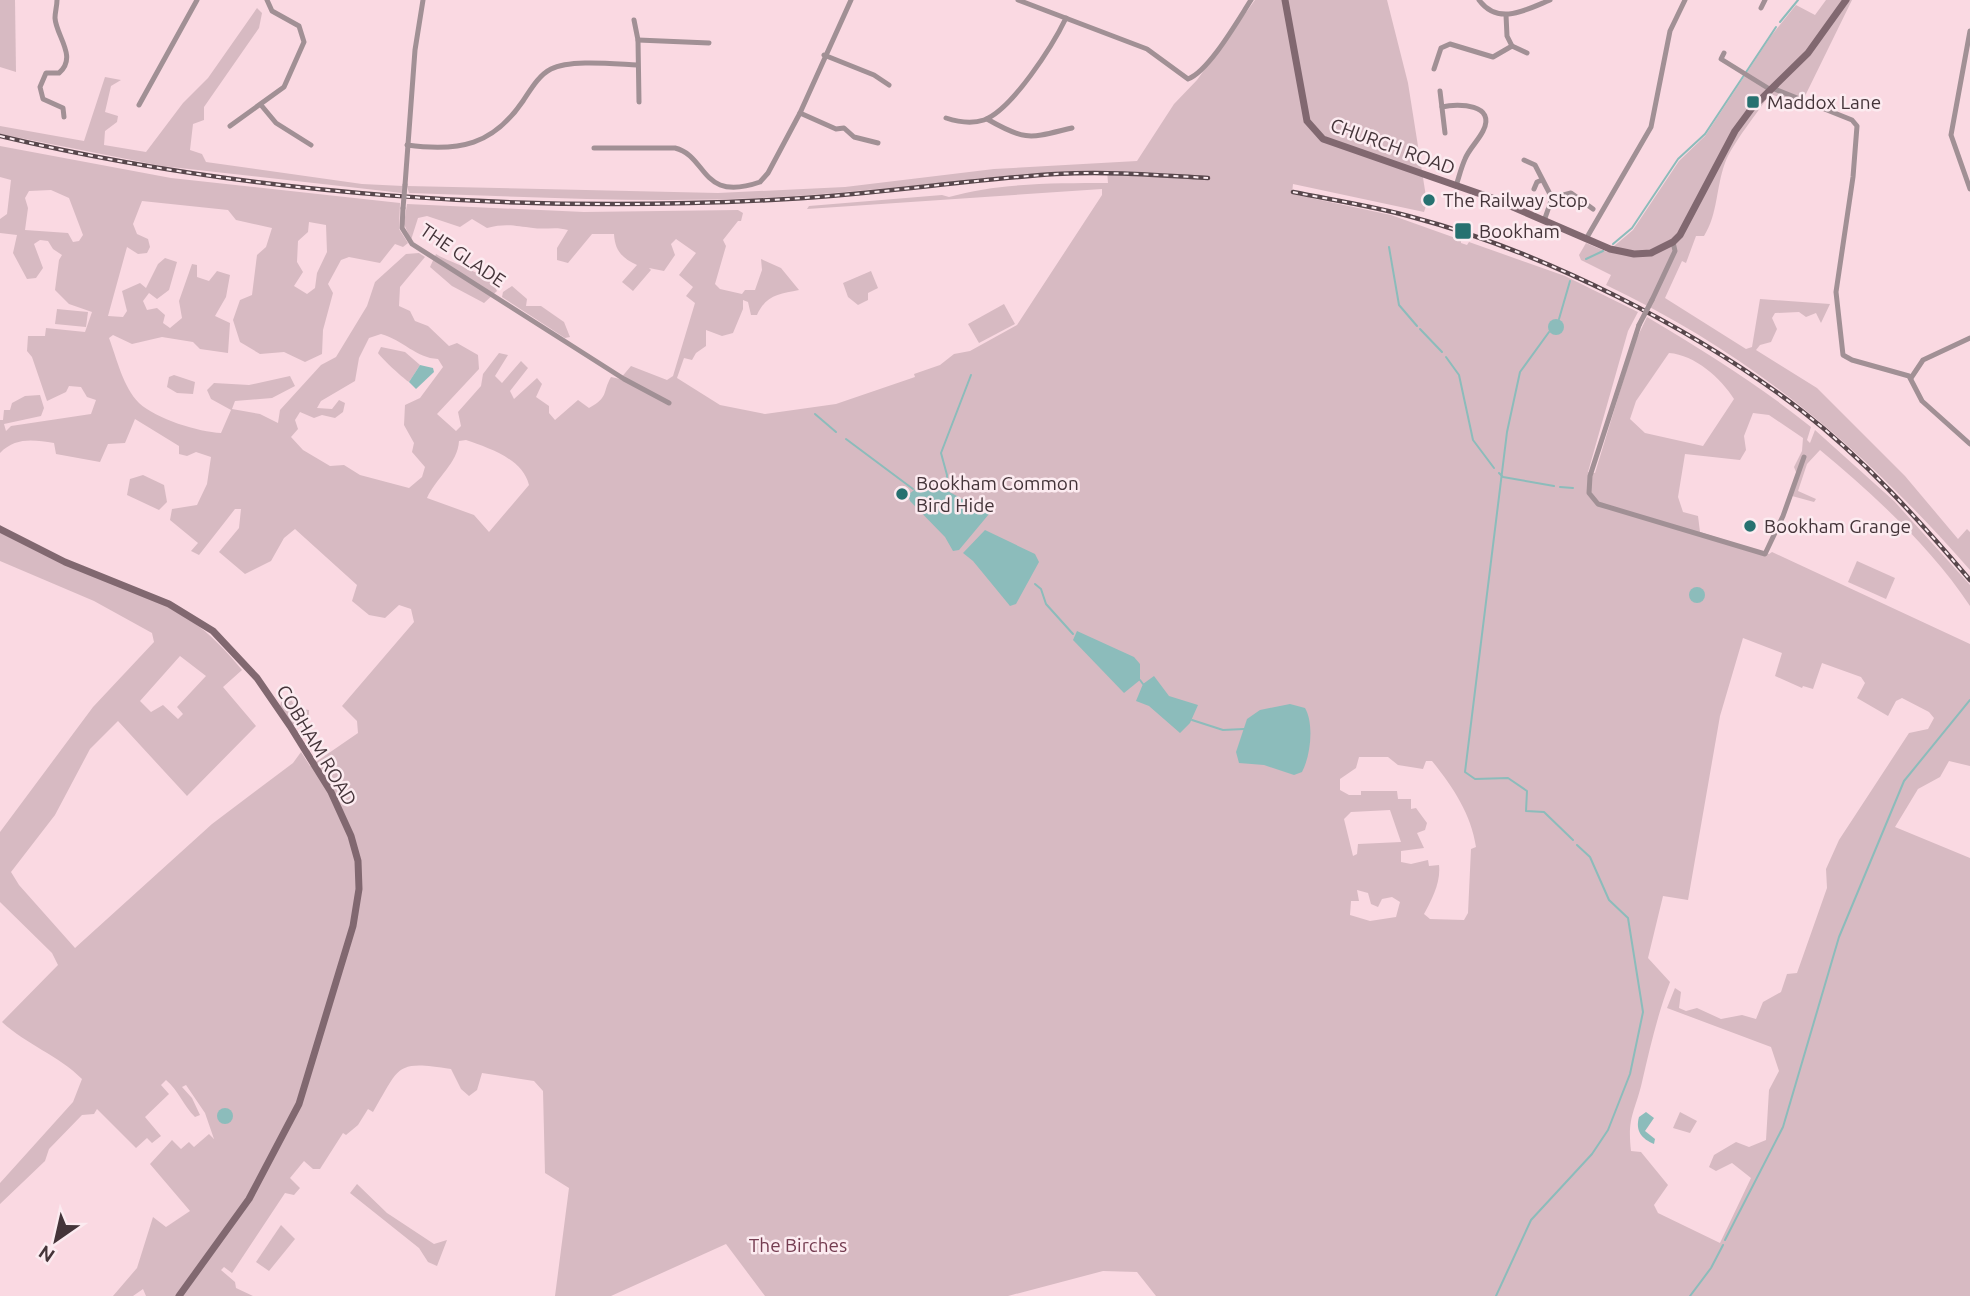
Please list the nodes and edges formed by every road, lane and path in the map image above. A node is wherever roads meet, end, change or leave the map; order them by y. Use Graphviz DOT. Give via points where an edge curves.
graph roads {
  1 [pos="57,0"];
  2 [pos="197,0"];
  3 [pos="423,0"];
  4 [pos="851,0"];
  5 [pos="1017,0"];
  6 [pos="1046,0"];
  7 [pos="1251,0"];
  8 [pos="1285,0"];
  9 [pos="1479,0"];
  10 [pos="1525,0"];
  11 [pos="1550,0"];
  12 [pos="1685,0"];
  13 [pos="1765,0"];
  14 [pos="1846,0"];
  15 [pos="267,2"];
  16 [pos="1761,8"];
  17 [pos="1042,9"];
  18 [pos="1525,10"];
  19 [pos="1506,15"];
  20 [pos="1066,18"];
  21 [pos="634,19"];
  22 [pos="1970,31"];
  23 [pos="638,40"];
  24 [pos="709,43"];
  25 [pos="1512,46"];
  26 [pos="1527,53"];
  27 [pos="1724,53"];
  28 [pos="824,55"];
  29 [pos="636,65"];
  30 [pos="1434,69"];
  31 [pos="889,85"];
  32 [pos="1772,89"];
  33 [pos="1440,92"];
  34 [pos="639,102"];
  35 [pos="139,105"];
  36 [pos="261,105"];
  37 [pos="1442,107"];
  38 [pos="800,113"];
  39 [pos="64,117"];
  40 [pos="946,118"];
  41 [pos="987,119"];
  42 [pos="229,126"];
  43 [pos="1072,128"];
  44 [pos="1446,133"];
  45 [pos="878,143"];
  46 [pos="311,145"];
  47 [pos="407,145"];
  48 [pos="594,148"];
  49 [pos="1524,160"];
  50 [pos="1542,180"];
  51 [pos="1456,186"];
  52 [pos="1534,189"];
  53 [pos="1970,189"];
  54 [pos="1552,198"];
  55 [pos="1593,209"];
  56 [pos="1544,221"];
  57 [pos="1586,239"];
  58 [pos="1673,242"];
  59 [pos="1970,338"];
  60 [pos="1911,378"];
  61 [pos="669,402"];
  62 [pos="1970,444"];
  63 [pos="1804,457"];
  64 [pos="0,529"];
  65 [pos="179,1296"];
  1 -- 39 [label="street" via="55,17 67,52 64,68 46,73 40,87 43,99 63,108"];
  2 -- 35 [label="street"];
  3 -- 47 [label="street, THE GLADE"];
  4 -- 28 [label="street"];
  5 -- 17 [label="street"];
  6 -- 17 [label="street"];
  7 -- 20 [label="street" via="1188,79 1147,49"];
  8 -- 51 [label="street, CHURCH ROAD" via="1304,110 1314,132 1332,143"];
  9 -- 19 [label="street"];
  10 -- 18 [label="street"];
  11 -- 18 [label="street"];
  12 -- 57 [label="street" via="1670,31 1651,127"];
  13 -- 16 [label="street"];
  14 -- 32 [label="street" via="1808,53"];
  15 -- 36 [label="street" via="299,26 304,37 287,82"];
  17 -- 20 [label="street"];
  18 -- 19 [label="street"];
  19 -- 25 [label="street"];
  20 -- 41 [label="street" via="1035,70"];
  21 -- 23 [label="street"];
  22 -- 53 [label="street" via="1951,133"];
  23 -- 24 [label="street"];
  23 -- 29 [label="street"];
  25 -- 26 [label="street"];
  25 -- 30 [label="street" via="1493,57 1450,44 1441,48"];
  27 -- 32 [label="street" via="1721,59"];
  28 -- 31 [label="street"];
  28 -- 38 [label="street"];
  29 -- 34 [label="street"];
  29 -- 47 [label="street" via="555,67 541,77 507,123 486,139 453,147"];
  32 -- 58 [label="street" via="1735,131"];
  32 -- 60 [label="street" via="1857,125 1836,292 1843,355"];
  33 -- 37 [label="street"];
  36 -- 42 [label="street"];
  36 -- 46 [label="street" via="276,123"];
  37 -- 44 [label="street"];
  37 -- 51 [label="street" via="1468,105 1486,119"];
  38 -- 45 [label="street"];
  38 -- 48 [label="street" via="768,173 755,184 717,184 687,153 675,148"];
  40 -- 41 [label="street" via="962,122"];
  41 -- 43 [label="street" via="1036,138"];
  47 -- 61 [label="street, THE GLADE, bridge" via="402,228 412,244 624,379"];
  49 -- 50 [label="street" via="1535,165"];
  50 -- 52 [label="street"];
  50 -- 54 [label="street"];
  51 -- 56 [label="street, CHURCH ROAD"];
  54 -- 55 [label="street" via="1571,193"];
  54 -- 56 [label="street"];
  56 -- 57 [label="street, CHURCH ROAD"];
  57 -- 58 [label="street, CHURCH ROAD" via="1628,253 1651,253"];
  58 -- 63 [label="street, bridge" via="1675,251 1639,325 1590,476 1589,493 1598,505 1765,554"];
  59 -- 60 [label="street" via="1923,360"];
  60 -- 62 [label="street" via="1922,401"];
  64 -- 65 [label="street, COBHAM ROAD" via="65,562 169,604 213,631 257,678 331,792 358,861 353,926 299,1104 249,1199"];
}
